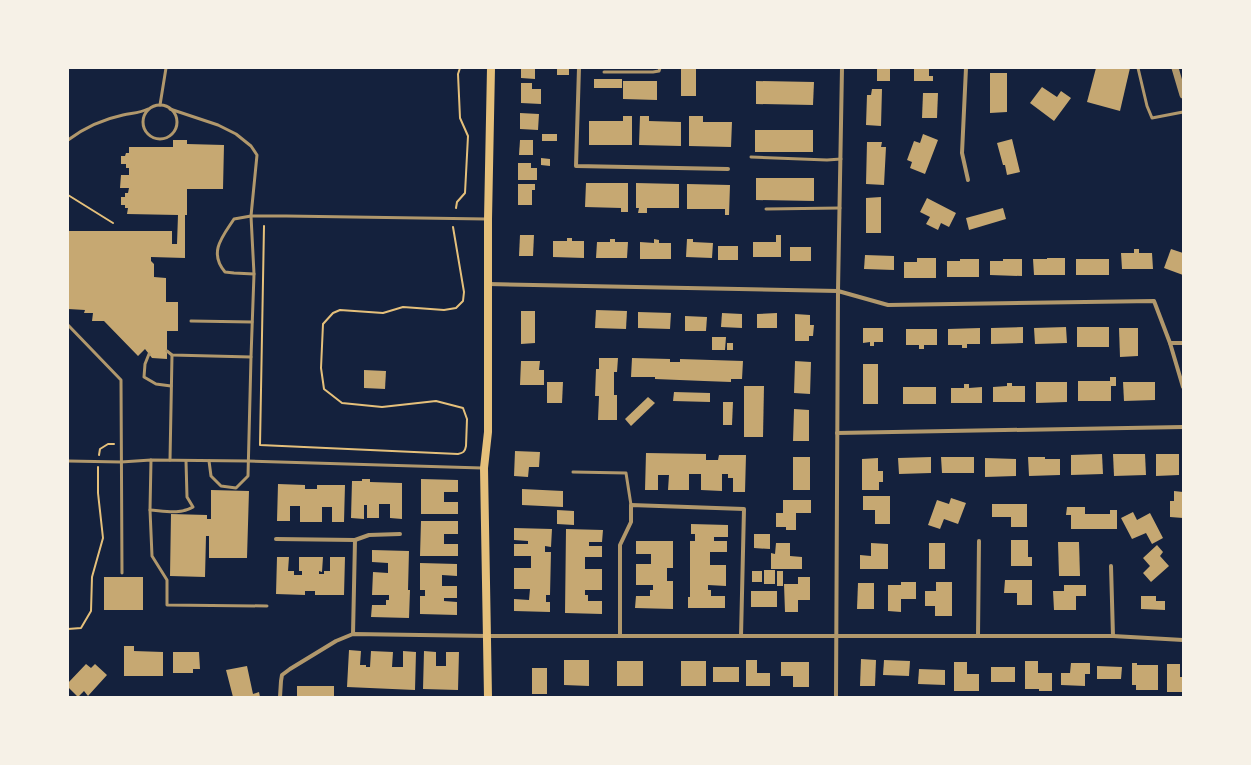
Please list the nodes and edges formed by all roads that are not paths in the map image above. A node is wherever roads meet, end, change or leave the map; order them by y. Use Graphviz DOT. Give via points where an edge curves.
graph roads {
  1 [pos="166,68"];
  2 [pos="490,68"];
  3 [pos="580,68"];
  4 [pos="660,68"];
  5 [pos="842,68"];
  6 [pos="966,68"];
  7 [pos="1138,68"];
  8 [pos="1175,68"];
  9 [pos="604,72"];
  10 [pos="1183,95"];
  11 [pos="160,105"];
  12 [pos="148,109"];
  13 [pos="170,109"];
  14 [pos="1183,112"];
  15 [pos="68,140"];
  16 [pos="751,157"];
  17 [pos="841,159"];
  18 [pos="728,169"];
  19 [pos="968,180"];
  20 [pos="840,208"];
  21 [pos="766,209"];
  22 [pos="251,216"];
  23 [pos="488,219"];
  24 [pos="254,274"];
  25 [pos="488,284"];
  26 [pos="838,291"];
  27 [pos="191,321"];
  28 [pos="252,322"];
  29 [pos="68,325"];
  30 [pos="1170,343"];
  31 [pos="1183,343"];
  32 [pos="167,351"];
  33 [pos="149,354"];
  34 [pos="172,355"];
  35 [pos="251,357"];
  36 [pos="171,386"];
  37 [pos="1183,387"];
  38 [pos="1183,426"];
  39 [pos="837,433"];
  40 [pos="151,460"];
  41 [pos="170,460"];
  42 [pos="68,461"];
  43 [pos="186,461"];
  44 [pos="209,461"];
  45 [pos="248,461"];
  46 [pos="121,462"];
  47 [pos="484,468"];
  48 [pos="573,472"];
  49 [pos="630,505"];
  50 [pos="150,510"];
  51 [pos="400,534"];
  52 [pos="276,539"];
  53 [pos="355,540"];
  54 [pos="979,541"];
  55 [pos="1111,566"];
  56 [pos="122,573"];
  57 [pos="267,606"];
  58 [pos="353,634"];
  59 [pos="620,635"];
  60 [pos="487,636"];
  61 [pos="741,636"];
  62 [pos="836,636"];
  63 [pos="978,636"];
  64 [pos="1113,636"];
  65 [pos="1183,640"];
  66 [pos="280,697"];
  67 [pos="488,697"];
  68 [pos="836,697"];
  1 -- 11 [label="lane"];
  2 -- 23 [label="main road"];
  3 -- 18 [label="street" via="576,166"];
  4 -- 9 [label="lane" via="659,71 653,72"];
  5 -- 17 [label="street"];
  6 -- 19 [label="street" via="962,153"];
  7 -- 14 [label="lane" via="1152,118"];
  8 -- 10 [label="street"];
  11 -- 12 [label="lane"];
  11 -- 13 [label="lane"];
  12 -- 13 [label="lane" via="144,114 144,130 156,139 167,138 176,129 175,116"];
  12 -- 15 [label="lane" via="100,122"];
  13 -- 22 [label="lane" via="218,125 236,134 251,146 257,155"];
  16 -- 17 [label="lane"];
  17 -- 20 [label="street"];
  20 -- 21 [label="lane"];
  20 -- 26 [label="street"];
  22 -- 23 [label="lane"];
  22 -- 24 [label="lane"];
  22 -- 24 [label="lane" via="234,219 219,241 218,259 225,272"];
  23 -- 25 [label="main road"];
  24 -- 28 [label="lane"];
  25 -- 26 [label="street"];
  25 -- 47 [label="main road" via="488,432"];
  26 -- 30 [label="street" via="888,305 1154,301"];
  26 -- 39 [label="street"];
  27 -- 28 [label="lane"];
  28 -- 35 [label="lane"];
  29 -- 46 [label="lane" via="121,380"];
  30 -- 31 [label="street"];
  30 -- 37 [label="street"];
  32 -- 34 [label="lane"];
  33 -- 36 [label="lane" via="144,377 156,384"];
  34 -- 35 [label="lane"];
  34 -- 36 [label="lane"];
  35 -- 45 [label="lane"];
  36 -- 41 [label="lane"];
  38 -- 39 [label="street"];
  39 -- 62 [label="street"];
  40 -- 41 [label="lane"];
  40 -- 46 [label="lane"];
  40 -- 50 [label="lane"];
  41 -- 43 [label="lane"];
  42 -- 46 [label="lane"];
  43 -- 44 [label="lane"];
  43 -- 50 [label="lane" via="188,497 193,507 186,511"];
  44 -- 45 [label="lane"];
  44 -- 45 [label="lane" via="211,476 221,486 236,488 248,476"];
  45 -- 47 [label="lane"];
  46 -- 56 [label="lane"];
  47 -- 60 [label="main road"];
  48 -- 49 [label="lane" via="626,473"];
  49 -- 59 [label="street" via="631,522 620,545"];
  49 -- 61 [label="street" via="744,509"];
  50 -- 57 [label="lane" via="152,556 167,580 167,605"];
  51 -- 53 [label="street" via="369,535"];
  52 -- 53 [label="street"];
  53 -- 58 [label="street"];
  54 -- 63 [label="street"];
  55 -- 64 [label="street"];
  58 -- 60 [label="street"];
  58 -- 66 [label="street" via="336,641 282,675"];
  59 -- 60 [label="street"];
  59 -- 61 [label="street"];
  60 -- 67 [label="main road"];
  61 -- 62 [label="street"];
  62 -- 63 [label="street"];
  62 -- 68 [label="street"];
  63 -- 64 [label="street"];
  64 -- 65 [label="street"];
}
